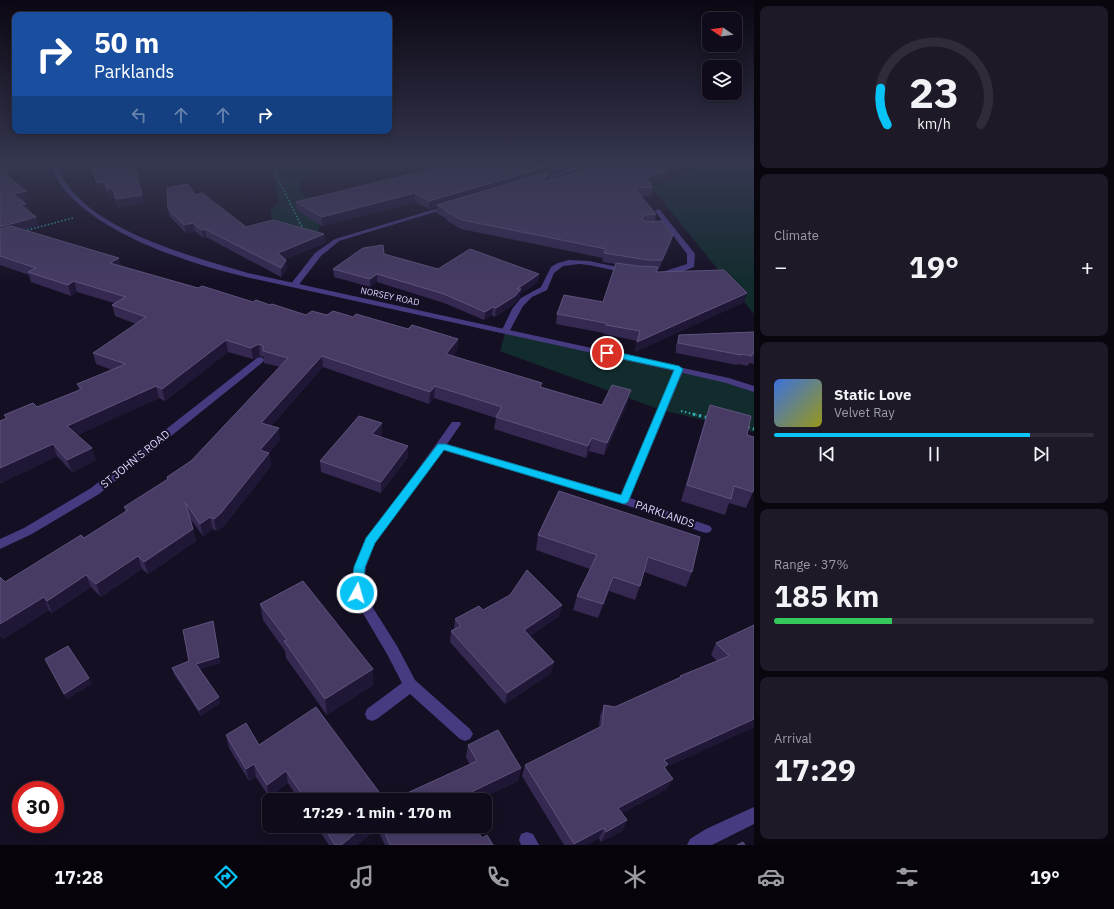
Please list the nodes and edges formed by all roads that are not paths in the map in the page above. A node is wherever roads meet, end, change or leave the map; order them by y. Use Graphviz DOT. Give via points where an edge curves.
graph roads {
  1 [pos="82,204"];
  2 [pos="458,204"];
  3 [pos="658,211"];
  4 [pos="670,226"];
  5 [pos="658,227"];
  6 [pos="637,272"];
  7 [pos="658,273"];
  8 [pos="294,286"];
  9 [pos="506,330"];
  10 [pos="260,360"];
  11 [pos="679,369"];
  12 [pos="754,390"];
  13 [pos="456,424"];
  14 [pos="442,446"];
  15 [pos="624,500"];
  16 [pos="706,529"];
  17 [pos="0,544"];
  18 [pos="410,685"];
  19 [pos="372,714"];
  20 [pos="465,734"];
  21 [pos="754,815"];
  22 [pos="696,845"];
  1 -- 8 [label="street, NORSEY ROAD" via="91,213 123,231 159,246 246,275"];
  2 -- 8 [label="street" via="337,240 314,258"];
  3 -- 4 [label="street"];
  4 -- 5 [label="street"];
  4 -- 7 [label="street" via="691,254 691,265 677,271"];
  6 -- 9 [label="street" via="580,262 560,264 550,274 544,288 530,293 520,302"];
  8 -- 9 [label="street, NORSEY ROAD"];
  9 -- 11 [label="street, NORSEY ROAD"];
  10 -- 17 [label="street, ST JOHN'S ROAD" via="95,491 28,531"];
  11 -- 12 [label="street, NORSEY ROAD"];
  11 -- 15 [label="street, PARKLANDS"];
  13 -- 14 [label="street"];
  14 -- 15 [label="street, PARKLANDS"];
  14 -- 18 [label="street" via="370,541 360,567 357,593"];
  15 -- 16 [label="street, PARKLANDS"];
  18 -- 19 [label="street"];
  18 -- 20 [label="street"];
  21 -- 22 [label="street"];
}
